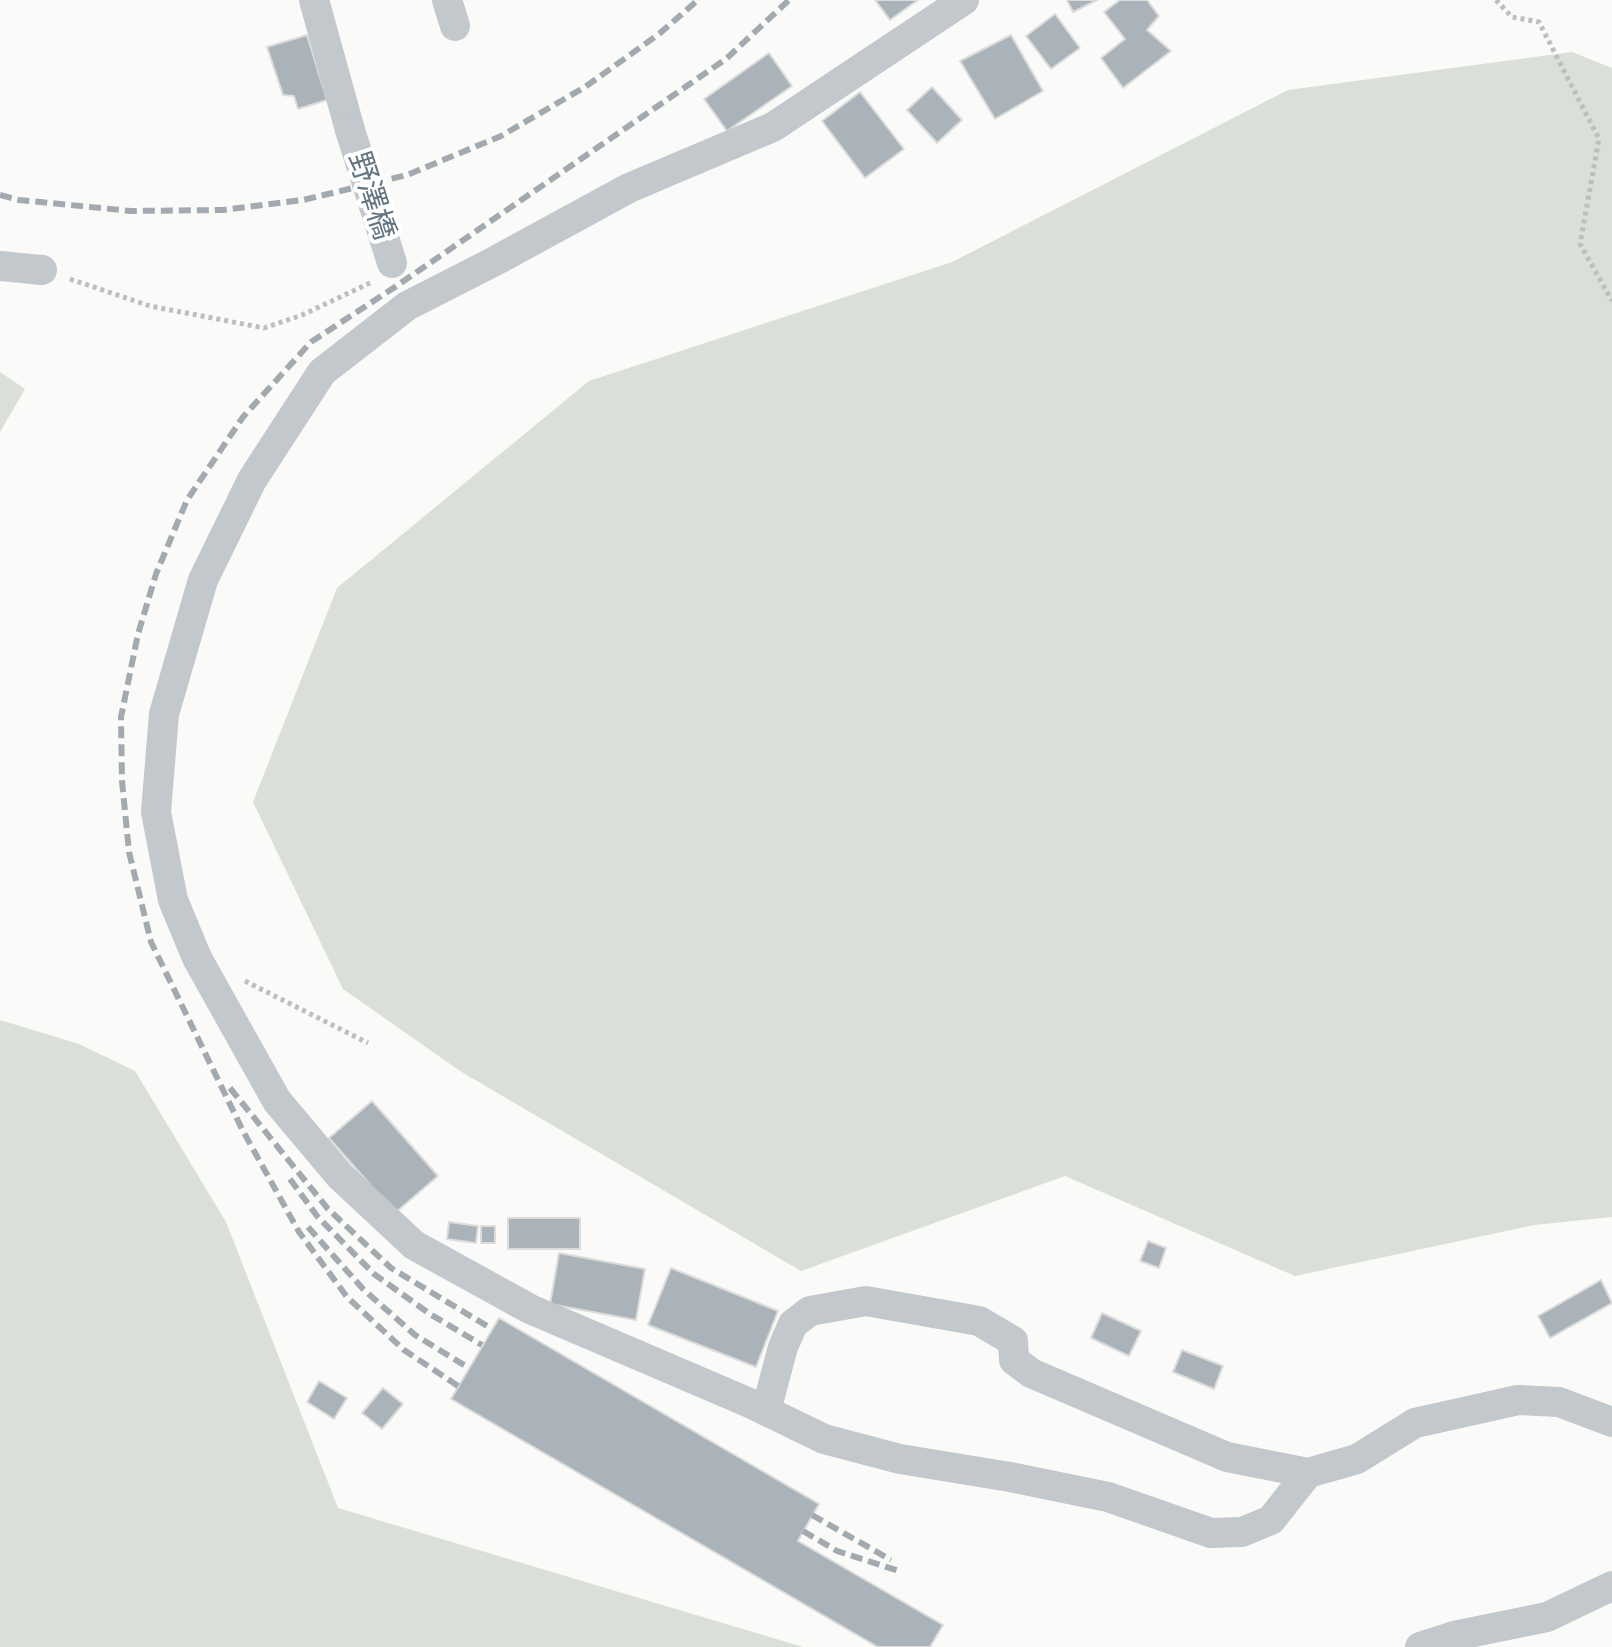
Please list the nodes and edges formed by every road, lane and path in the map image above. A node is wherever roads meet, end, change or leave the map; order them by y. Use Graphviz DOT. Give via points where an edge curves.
graph roads {
  1 [pos="314,0"];
  2 [pos="964,0"];
  3 [pos="1496,0"];
  4 [pos="0,266"];
  5 [pos="394,268"];
  6 [pos="42,270"];
  7 [pos="1612,301"];
  8 [pos="407,306"];
  9 [pos="229,987"];
  10 [pos="368,1043"];
  11 [pos="766,1411"];
  12 [pos="1612,1422"];
  13 [pos="1308,1473"];
  14 [pos="1612,1586"];
  15 [pos="1420,1647"];
  1 -- 5 [label="street, 野澤橋, bridge"];
  2 -- 8 [label="street" via="773,127 629,188"];
  3 -- 7 [label="path" via="1512,17 1539,22 1599,139 1580,244"];
  4 -- 6 [label="street"];
  5 -- 6 [label="path" via="302,315 264,328 150,306"];
  5 -- 8 [label="street, 野澤橋"];
  8 -- 9 [label="street" via="322,372 252,480 203,580 164,714 156,812 173,900 197,958"];
  9 -- 10 [label="path"];
  9 -- 11 [label="street" via="277,1101 340,1176 414,1245 530,1309"];
  11 -- 13 [label="street" via="824,1439 900,1459 1108,1497 1211,1533 1242,1532 1271,1520"];
  11 -- 13 [label="street" via="793,1324 810,1311 866,1301 979,1321 1013,1341 1014,1360 1031,1373 1227,1457"];
  12 -- 13 [label="street" via="1559,1402 1518,1400 1415,1423 1357,1459"];
  14 -- 15 [label="street" via="1547,1617"];
}
